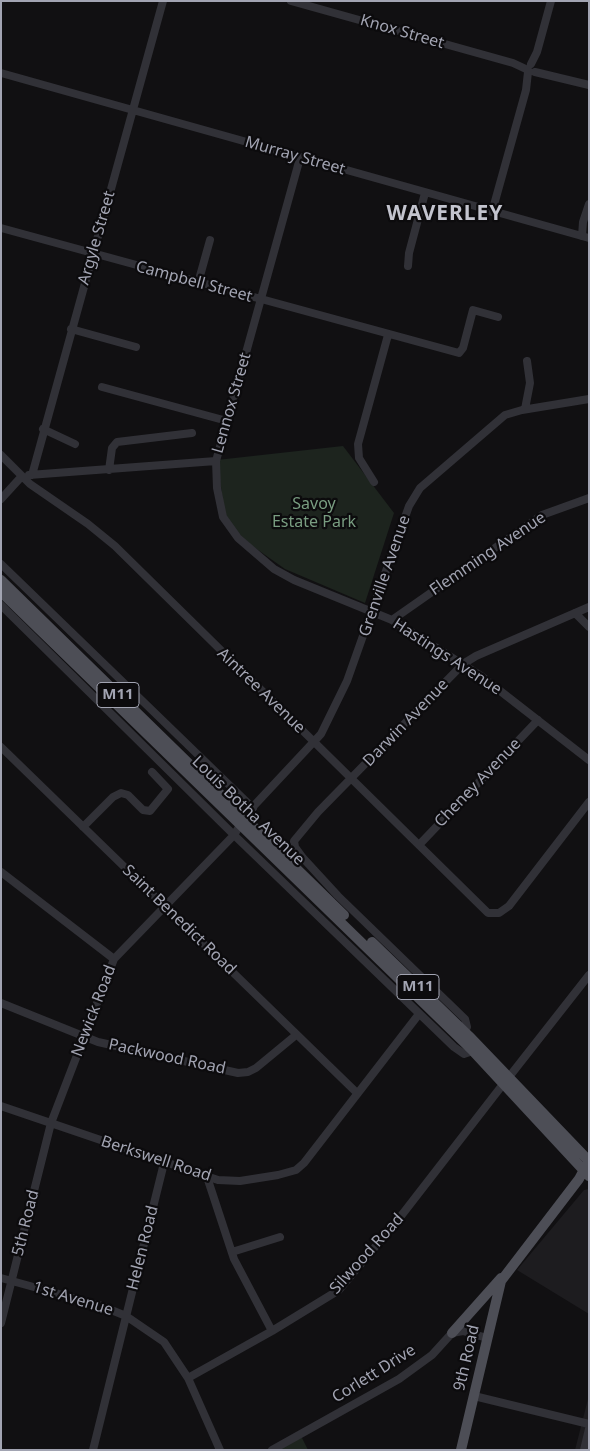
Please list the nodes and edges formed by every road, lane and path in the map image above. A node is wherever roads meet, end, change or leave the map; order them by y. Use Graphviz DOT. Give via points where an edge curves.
graph roads {
  1 [pos="163,1"];
  2 [pos="291,1"];
  3 [pos="551,1"];
  4 [pos="532,68"];
  5 [pos="1,74"];
  6 [pos="589,85"];
  7 [pos="133,111"];
  8 [pos="300,158"];
  9 [pos="425,193"];
  10 [pos="589,204"];
  11 [pos="492,212"];
  12 [pos="1,228"];
  13 [pos="585,237"];
  14 [pos="210,240"];
  15 [pos="91,254"];
  16 [pos="408,266"];
  17 [pos="198,283"];
  18 [pos="261,300"];
  19 [pos="498,317"];
  20 [pos="71,329"];
  21 [pos="388,335"];
  22 [pos="136,347"];
  23 [pos="527,361"];
  24 [pos="102,387"];
  25 [pos="589,399"];
  26 [pos="525,410"];
  27 [pos="227,421"];
  28 [pos="43,429"];
  29 [pos="192,433"];
  30 [pos="75,444"];
  31 [pos="1,454"];
  32 [pos="216,461"];
  33 [pos="109,470"];
  34 [pos="32,475"];
  35 [pos="22,476"];
  36 [pos="374,482"];
  37 [pos="589,498"];
  38 [pos="1,499"];
  39 [pos="1,564"];
  40 [pos="3,587"];
  41 [pos="1,605"];
  42 [pos="589,606"];
  43 [pos="373,612"];
  44 [pos="575,613"];
  45 [pos="392,620"];
  46 [pos="589,627"];
  47 [pos="463,664"];
  48 [pos="538,720"];
  49 [pos="315,743"];
  50 [pos="1,747"];
  51 [pos="589,760"];
  52 [pos="152,772"];
  53 [pos="351,780"];
  54 [pos="589,802"];
  55 [pos="253,808"];
  56 [pos="242,820"];
  57 [pos="83,827"];
  58 [pos="234,835"];
  59 [pos="294,839"];
  60 [pos="419,844"];
  61 [pos="302,858"];
  62 [pos="294,866"];
  63 [pos="1,872"];
  64 [pos="338,903"];
  65 [pos="165,906"];
  66 [pos="320,910"];
  67 [pos="114,959"];
  68 [pos="589,975"];
  69 [pos="1,1003"];
  70 [pos="419,1014"];
  71 [pos="296,1035"];
  72 [pos="82,1037"];
  73 [pos="473,1051"];
  74 [pos="506,1080"];
  75 [pos="357,1093"];
  76 [pos="1,1106"];
  77 [pos="51,1123"];
  78 [pos="164,1163"];
  79 [pos="586,1170"];
  80 [pos="207,1177"];
  81 [pos="280,1237"];
  82 [pos="232,1252"];
  83 [pos="506,1274"];
  84 [pos="1,1278"];
  85 [pos="12,1280"];
  86 [pos="126,1316"];
  87 [pos="1,1323"];
  88 [pos="272,1331"];
  89 [pos="452,1333"];
  90 [pos="487,1338"];
  91 [pos="188,1378"];
  92 [pos="474,1396"];
  93 [pos="589,1424"];
  94 [pos="589,1429"];
  95 [pos="93,1450"];
  96 [pos="220,1450"];
  97 [pos="272,1450"];
  98 [pos="461,1450"];
  99 [pos="584,1450"];
  1 -- 7 [label="street, Argyle Street"];
  2 -- 4 [label="street, Knox Street"];
  3 -- 4 [label="street"];
  4 -- 6 [label="street, Knox Street"];
  4 -- 11 [label="street"];
  5 -- 7 [label="street, Murray Street"];
  7 -- 8 [label="street, Murray Street"];
  7 -- 15 [label="street, Argyle Street"];
  8 -- 9 [label="street, Murray Street"];
  8 -- 18 [label="street, Lennox Street"];
  9 -- 11 [label="street, Murray Street"];
  9 -- 16 [label="street"];
  10 -- 13 [label="street" via="582,222"];
  11 -- 13 [label="street, Murray Street"];
  12 -- 15 [label="street, Campbell Street"];
  14 -- 17 [label="street"];
  15 -- 17 [label="street, Campbell Street"];
  15 -- 20 [label="street, Argyle Street"];
  17 -- 18 [label="street, Campbell Street"];
  18 -- 21 [label="street, Campbell Street"];
  18 -- 27 [label="street, Lennox Street"];
  19 -- 21 [label="street, Campbell Street" via="473,310 464,348 459,353"];
  20 -- 22 [label="street"];
  20 -- 28 [label="street, Argyle Street"];
  21 -- 36 [label="street" via="358,444 359,458"];
  23 -- 26 [label="street" via="530,382"];
  24 -- 27 [label="street"];
  25 -- 26 [label="street, Grenville Avenue"];
  26 -- 43 [label="street, Grenville Avenue" via="505,415 417,492"];
  27 -- 32 [label="street, Lennox Street"];
  28 -- 30 [label="street"];
  28 -- 34 [label="street, Argyle Street"];
  29 -- 33 [label="street" via="116,442"];
  31 -- 35 [label="street, Aintree Avenue"];
  32 -- 33 [label="street, Lennox Street"];
  32 -- 43 [label="street, Hastings Avenue" via="221,513 238,538 283,574"];
  33 -- 34 [label="street, Lennox Street"];
  34 -- 35 [label="street, Lennox Street"];
  35 -- 38 [label="street"];
  35 -- 49 [label="street, Aintree Avenue" via="115,546"];
  37 -- 45 [label="street, Flemming Avenue" via="547,512"];
  39 -- 55 [label="street, Louis Botha Avenue"];
  40 -- 56 [label="main road, Louis Botha Avenue / M11"];
  41 -- 58 [label="street, Louis Botha Avenue"];
  42 -- 44 [label="street, Darwin Avenue"];
  43 -- 45 [label="street, Hastings Avenue"];
  43 -- 49 [label="street, Grenville Avenue" via="340,697"];
  44 -- 46 [label="street"];
  44 -- 47 [label="street, Darwin Avenue"];
  45 -- 47 [label="street, Hastings Avenue"];
  47 -- 48 [label="street, Hastings Avenue"];
  47 -- 53 [label="street, Darwin Avenue"];
  48 -- 51 [label="street, Hastings Avenue"];
  48 -- 60 [label="street, Cheney Avenue"];
  49 -- 53 [label="street, Aintree Avenue"];
  49 -- 55 [label="street, Grenville Avenue"];
  50 -- 57 [label="street, Saint Benedict Road"];
  52 -- 57 [label="street" via="168,789 150,811 143,810 128,795 121,793"];
  53 -- 59 [label="street, Darwin Avenue"];
  53 -- 60 [label="street, Aintree Avenue"];
  54 -- 60 [label="street, Aintree Avenue" via="509,906 499,913 483,909"];
  55 -- 56 [label="street, Grenville Avenue"];
  56 -- 58 [label="street, Newick Road"];
  56 -- 62 [label="main road, Louis Botha Avenue / M11"];
  56 -- 66 [label="main road, Louis Botha Avenue / M11"];
  57 -- 65 [label="street, Saint Benedict Road"];
  58 -- 65 [label="street, Newick Road"];
  58 -- 66 [label="street, Louis Botha Avenue"];
  59 -- 61 [label="street, Louis Botha Avenue"];
  61 -- 62 [label="street"];
  61 -- 64 [label="street, Louis Botha Avenue"];
  62 -- 64 [label="main road, Louis Botha Avenue / M11"];
  63 -- 67 [label="street"];
  64 -- 74 [label="main road, Louis Botha Avenue / M11" via="464,1031"];
  65 -- 67 [label="street, Newick Road"];
  65 -- 71 [label="street, Saint Benedict Road"];
  66 -- 70 [label="street, Louis Botha Avenue"];
  66 -- 73 [label="main road, Louis Botha Avenue / M11"];
  67 -- 72 [label="street, Newick Road"];
  68 -- 74 [label="street, Silwood Road"];
  69 -- 72 [label="street, Packwood Road"];
  70 -- 73 [label="street, Louis Botha Avenue" via="458,1051 464,1054"];
  70 -- 75 [label="street, Berkswell Road"];
  71 -- 72 [label="street, Packwood Road" via="256,1068 244,1073"];
  71 -- 75 [label="street, Saint Benedict Road"];
  72 -- 77 [label="street, Newick Road"];
  73 -- 74 [label="main road, Louis Botha Avenue / M11"];
  74 -- 79 [label="main road, Louis Botha Avenue / M11" via="550,1137"];
  74 -- 88 [label="street, Silwood Road" via="344,1285"];
  75 -- 80 [label="street, Berkswell Road" via="296,1170 240,1181"];
  76 -- 77 [label="street, Berkswell Road"];
  77 -- 78 [label="street, Berkswell Road"];
  77 -- 85 [label="street, 5th Road"];
  78 -- 80 [label="street, Berkswell Road"];
  78 -- 86 [label="street, Helen Road"];
  79 -- 83 [label="main road"];
  80 -- 82 [label="street"];
  81 -- 82 [label="street"];
  82 -- 88 [label="street"];
  83 -- 89 [label="main road"];
  83 -- 90 [label="main road, 9th Road"];
  84 -- 85 [label="street, 1st Avenue"];
  85 -- 86 [label="street, 1st Avenue"];
  85 -- 87 [label="street, 5th Road"];
  86 -- 91 [label="street, 1st Avenue" via="164,1342"];
  86 -- 95 [label="street, Helen Road"];
  88 -- 91 [label="street, Silwood Road"];
  89 -- 90 [label="street" via="464,1331"];
  89 -- 97 [label="street, Corlett Drive" via="432,1355 400,1379"];
  90 -- 92 [label="main road, 9th Road"];
  91 -- 96 [label="street, 1st Avenue"];
  92 -- 93 [label="street"];
  92 -- 98 [label="main road, 9th Road"];
  94 -- 99 [label="street"];
}
